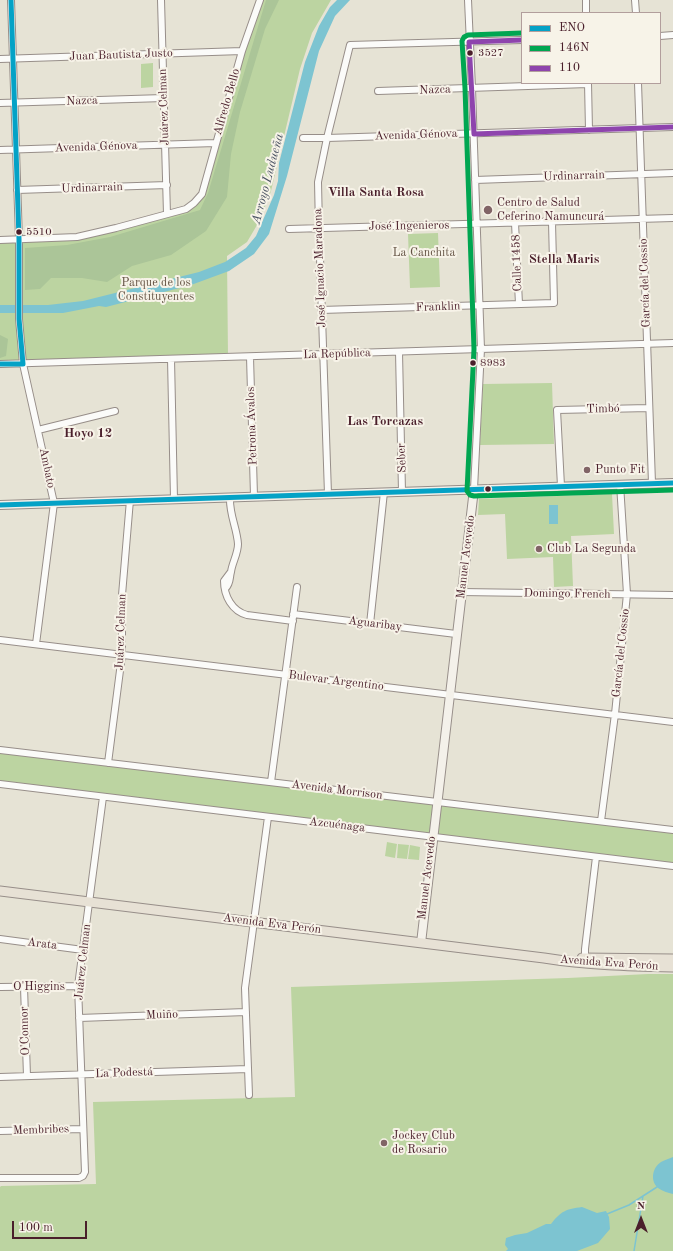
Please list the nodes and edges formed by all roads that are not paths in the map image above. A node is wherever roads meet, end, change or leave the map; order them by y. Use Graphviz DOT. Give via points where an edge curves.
graph roads {
  1 [pos="11,0"];
  2 [pos="161,0"];
  3 [pos="260,0"];
  4 [pos="468,0"];
  5 [pos="586,0"];
  6 [pos="635,0"];
  7 [pos="586,12"];
  8 [pos="636,12"];
  9 [pos="673,35"];
  10 [pos="661,36"];
  11 [pos="521,40"];
  12 [pos="469,42"];
  13 [pos="242,51"];
  14 [pos="163,54"];
  15 [pos="13,58"];
  16 [pos="0,59"];
  17 [pos="588,84"];
  18 [pos="638,84"];
  19 [pos="472,88"];
  20 [pos="378,92"];
  21 [pos="164,98"];
  22 [pos="0,103"];
  23 [pos="14,103"];
  24 [pos="640,128"];
  25 [pos="673,128"];
  26 [pos="589,130"];
  27 [pos="474,134"];
  28 [pos="303,138"];
  29 [pos="327,138"];
  30 [pos="215,143"];
  31 [pos="166,145"];
  32 [pos="0,150"];
  33 [pos="16,150"];
  34 [pos="673,173"];
  35 [pos="641,174"];
  36 [pos="475,180"];
  37 [pos="167,185"];
  38 [pos="17,190"];
  39 [pos="168,214"];
  40 [pos="643,218"];
  41 [pos="673,218"];
  42 [pos="552,222"];
  43 [pos="515,223"];
  44 [pos="476,224"];
  45 [pos="289,228"];
  46 [pos="318,228"];
  47 [pos="18,239"];
  48 [pos="0,240"];
  49 [pos="519,304"];
  50 [pos="479,305"];
  51 [pos="321,310"];
  52 [pos="673,343"];
  53 [pos="647,344"];
  54 [pos="481,349"];
  55 [pos="399,352"];
  56 [pos="323,354"];
  57 [pos="250,357"];
  58 [pos="171,359"];
  59 [pos="0,364"];
  60 [pos="23,364"];
  61 [pos="649,408"];
  62 [pos="115,411"];
  63 [pos="38,430"];
  64 [pos="673,483"];
  65 [pos="620,484"];
  66 [pos="652,484"];
  67 [pos="561,486"];
  68 [pos="474,489"];
  69 [pos="384,492"];
  70 [pos="402,492"];
  71 [pos="328,494"];
  72 [pos="254,496"];
  73 [pos="230,497"];
  74 [pos="174,499"];
  75 [pos="130,500"];
  76 [pos="54,503"];
  77 [pos="0,505"];
  78 [pos="297,587"];
  79 [pos="461,592"];
  80 [pos="627,594"];
  81 [pos="673,596"];
  82 [pos="293,614"];
  83 [pos="292,621"];
  84 [pos="370,624"];
  85 [pos="456,634"];
  86 [pos="0,640"];
  87 [pos="36,644"];
  88 [pos="122,655"];
  89 [pos="286,675"];
  90 [pos="449,694"];
  91 [pos="615,714"];
  92 [pos="673,722"];
  93 [pos="0,750"];
  94 [pos="108,763"];
  95 [pos="271,782"];
  96 [pos="0,784"];
  97 [pos="103,797"];
  98 [pos="436,802"];
  99 [pos="268,817"];
  100 [pos="601,821"];
  101 [pos="673,830"];
  102 [pos="432,837"];
  103 [pos="596,857"];
  104 [pos="673,866"];
  105 [pos="0,891"];
  106 [pos="90,902"];
  107 [pos="254,922"];
  108 [pos="0,939"];
  109 [pos="421,943"];
  110 [pos="83,950"];
  111 [pos="673,959"];
  112 [pos="585,961"];
  113 [pos="673,967"];
  114 [pos="78,986"];
  115 [pos="0,987"];
  116 [pos="24,987"];
  117 [pos="246,1012"];
  118 [pos="79,1018"];
  119 [pos="248,1069"];
  120 [pos="81,1074"];
  121 [pos="0,1076"];
  122 [pos="27,1076"];
  123 [pos="249,1095"];
  124 [pos="83,1129"];
  125 [pos="0,1131"];
  126 [pos="0,1178"];
  1 -- 15 [label="street, Ambato"];
  2 -- 14 [label="street, Juárez Celman"];
  3 -- 13 [label="street, Alfredo Bello"];
  4 -- 12 [label="street, Manuel Acevedo"];
  5 -- 7 [label="street"];
  6 -- 8 [label="street"];
  9 -- 10 [label="street"];
  11 -- 12 [label="street"];
  12 -- 19 [label="street, Manuel Acevedo"];
  12 -- 29 [label="street, José Ignacio Maradona" via="350,45"];
  13 -- 14 [label="street, Juan Bautista Justo"];
  13 -- 30 [label="street, Alfredo Bello"];
  14 -- 15 [label="street, Juan Bautista Justo"];
  14 -- 21 [label="street, Juárez Celman"];
  15 -- 16 [label="street, Juan Bautista Justo"];
  15 -- 23 [label="street, Ambato"];
  17 -- 19 [label="street, Nazca"];
  17 -- 26 [label="street"];
  18 -- 24 [label="street, García del Cossio"];
  19 -- 20 [label="street, Nazca"];
  19 -- 27 [label="street, Manuel Acevedo"];
  21 -- 23 [label="street, Nazca"];
  21 -- 31 [label="street, Juárez Celman"];
  22 -- 23 [label="street, Nazca"];
  23 -- 33 [label="street, Ambato"];
  24 -- 25 [label="street, Avenida Génova"];
  24 -- 26 [label="street, Avenida Génova"];
  24 -- 35 [label="street, García del Cossio"];
  26 -- 27 [label="street, Avenida Génova"];
  27 -- 29 [label="street, Avenida Génova"];
  27 -- 36 [label="street, Manuel Acevedo"];
  28 -- 29 [label="street, Avenida Génova"];
  29 -- 46 [label="street, José Ignacio Maradona" via="318,182"];
  30 -- 31 [label="street, Avenida Génova"];
  30 -- 39 [label="street, Alfredo Bello" via="202,194 186,209"];
  31 -- 33 [label="street, Avenida Génova"];
  31 -- 37 [label="street, Juárez Celman"];
  32 -- 33 [label="street, Avenida Génova"];
  33 -- 38 [label="street, Ambato"];
  34 -- 35 [label="street, Urdinarrain"];
  35 -- 36 [label="street, Urdinarrain"];
  35 -- 40 [label="street, García del Cossio"];
  36 -- 44 [label="street, Manuel Acevedo"];
  37 -- 38 [label="street, Urdinarrain"];
  37 -- 39 [label="street, Juárez Celman"];
  38 -- 47 [label="street, Ambato"];
  39 -- 47 [label="street" via="77,238"];
  40 -- 41 [label="street, José Ingenieros"];
  40 -- 42 [label="street, José Ingenieros"];
  40 -- 53 [label="street, García del Cossio"];
  42 -- 43 [label="street, José Ingenieros"];
  42 -- 49 [label="street, Franklin" via="554,303"];
  43 -- 44 [label="street, José Ingenieros"];
  43 -- 49 [label="street, Calle 1458"];
  44 -- 46 [label="street, José Ingenieros"];
  44 -- 50 [label="street, Manuel Acevedo"];
  45 -- 46 [label="street, José Ingenieros"];
  46 -- 51 [label="street, José Ignacio Maradona"];
  47 -- 48 [label="street"];
  47 -- 60 [label="street, Ambato" via="18,297"];
  49 -- 50 [label="street, Franklin"];
  50 -- 51 [label="street, Franklin"];
  50 -- 54 [label="street, Manuel Acevedo"];
  51 -- 56 [label="street, José Ignacio Maradona"];
  52 -- 53 [label="street, La República"];
  53 -- 54 [label="street, La República"];
  53 -- 61 [label="street, García del Cossio"];
  54 -- 55 [label="street, La República"];
  54 -- 68 [label="street, Manuel Acevedo"];
  55 -- 56 [label="street, La República"];
  55 -- 70 [label="street, Seber"];
  56 -- 57 [label="street, La República"];
  56 -- 71 [label="street, José Ignacio Maradona"];
  57 -- 58 [label="street, La República"];
  57 -- 72 [label="street, Petrona Ávalos"];
  58 -- 60 [label="street, La República"];
  58 -- 74 [label="street"];
  59 -- 60 [label="street, La República"];
  60 -- 63 [label="street, Ambato"];
  61 -- 66 [label="street, García del Cossio"];
  61 -- 67 [label="street, Timbó" via="558,410"];
  62 -- 63 [label="street"];
  63 -- 76 [label="street, Ambato"];
  64 -- 66 [label="main road"];
  65 -- 66 [label="main road"];
  65 -- 67 [label="main road"];
  65 -- 80 [label="street, García del Cossio"];
  67 -- 68 [label="main road"];
  68 -- 70 [label="main road"];
  68 -- 79 [label="main road, Manuel Acevedo"];
  69 -- 70 [label="main road"];
  69 -- 71 [label="main road"];
  69 -- 84 [label="street"];
  71 -- 72 [label="main road"];
  72 -- 73 [label="main road"];
  73 -- 74 [label="main road"];
  73 -- 83 [label="street" via="230,510 238,548 230,573 225,579 227,598 240,613"];
  74 -- 75 [label="main road"];
  75 -- 76 [label="main road"];
  75 -- 88 [label="street, Juárez Celman" via="122,595"];
  76 -- 77 [label="main road"];
  76 -- 87 [label="street, Ambato"];
  78 -- 82 [label="street"];
  79 -- 80 [label="street, Domingo French"];
  79 -- 85 [label="main road, Manuel Acevedo"];
  80 -- 81 [label="street, Domingo French"];
  80 -- 91 [label="street, García del Cossio"];
  82 -- 83 [label="street"];
  82 -- 84 [label="street, Aguaribay"];
  83 -- 89 [label="street"];
  84 -- 85 [label="street, Aguaribay"];
  85 -- 90 [label="main road, Manuel Acevedo"];
  86 -- 87 [label="street, Bulevar Argentino"];
  87 -- 88 [label="street, Bulevar Argentino"];
  88 -- 89 [label="street, Bulevar Argentino"];
  88 -- 94 [label="street, Juárez Celman"];
  89 -- 90 [label="street, Bulevar Argentino"];
  89 -- 95 [label="street"];
  90 -- 91 [label="street, Bulevar Argentino"];
  90 -- 98 [label="main road, Manuel Acevedo"];
  91 -- 92 [label="street, Bulevar Argentino"];
  91 -- 100 [label="street, García del Cossio"];
  93 -- 94 [label="street, Avenida Morrison"];
  94 -- 95 [label="street, Avenida Morrison"];
  95 -- 98 [label="street, Avenida Morrison"];
  96 -- 97 [label="street, Azcuénaga"];
  97 -- 99 [label="street, Azcuénaga"];
  97 -- 106 [label="street, Juárez Celman"];
  98 -- 100 [label="street, Avenida Morrison"];
  98 -- 102 [label="main road, Manuel Acevedo"];
  99 -- 102 [label="street, Azcuénaga"];
  99 -- 107 [label="street"];
  100 -- 101 [label="street, Avenida Morrison"];
  102 -- 103 [label="street, Azcuénaga"];
  102 -- 109 [label="main road, Manuel Acevedo"];
  103 -- 104 [label="street, Azcuénaga"];
  103 -- 112 [label="street"];
  105 -- 106 [label="main road, Avenida Eva Perón"];
  106 -- 107 [label="main road, Avenida Eva Perón"];
  106 -- 110 [label="street, Juárez Celman"];
  107 -- 109 [label="main road, Avenida Eva Perón"];
  107 -- 117 [label="street" via="245,988"];
  108 -- 110 [label="street, Arata"];
  109 -- 112 [label="main road, Avenida Eva Perón"];
  110 -- 114 [label="street, Juárez Celman"];
  111 -- 112 [label="main road, Avenida Eva Perón"];
  112 -- 113 [label="main road, Avenida Eva Perón" via="621,966"];
  114 -- 116 [label="street, O'Higgins"];
  114 -- 118 [label="street, Juárez Celman"];
  115 -- 116 [label="street, O'Higgins"];
  116 -- 122 [label="street, O'Connor"];
  117 -- 118 [label="street, Muiño"];
  117 -- 119 [label="street"];
  118 -- 120 [label="street, Juárez Celman"];
  119 -- 120 [label="street, La Podestá"];
  119 -- 123 [label="street"];
  120 -- 122 [label="street, La Podestá"];
  120 -- 124 [label="street, Juárez Celman"];
  121 -- 122 [label="street, La Podestá"];
  124 -- 125 [label="street, Membribes"];
  124 -- 126 [label="street, Juárez Celman" via="83,1176"];
}
